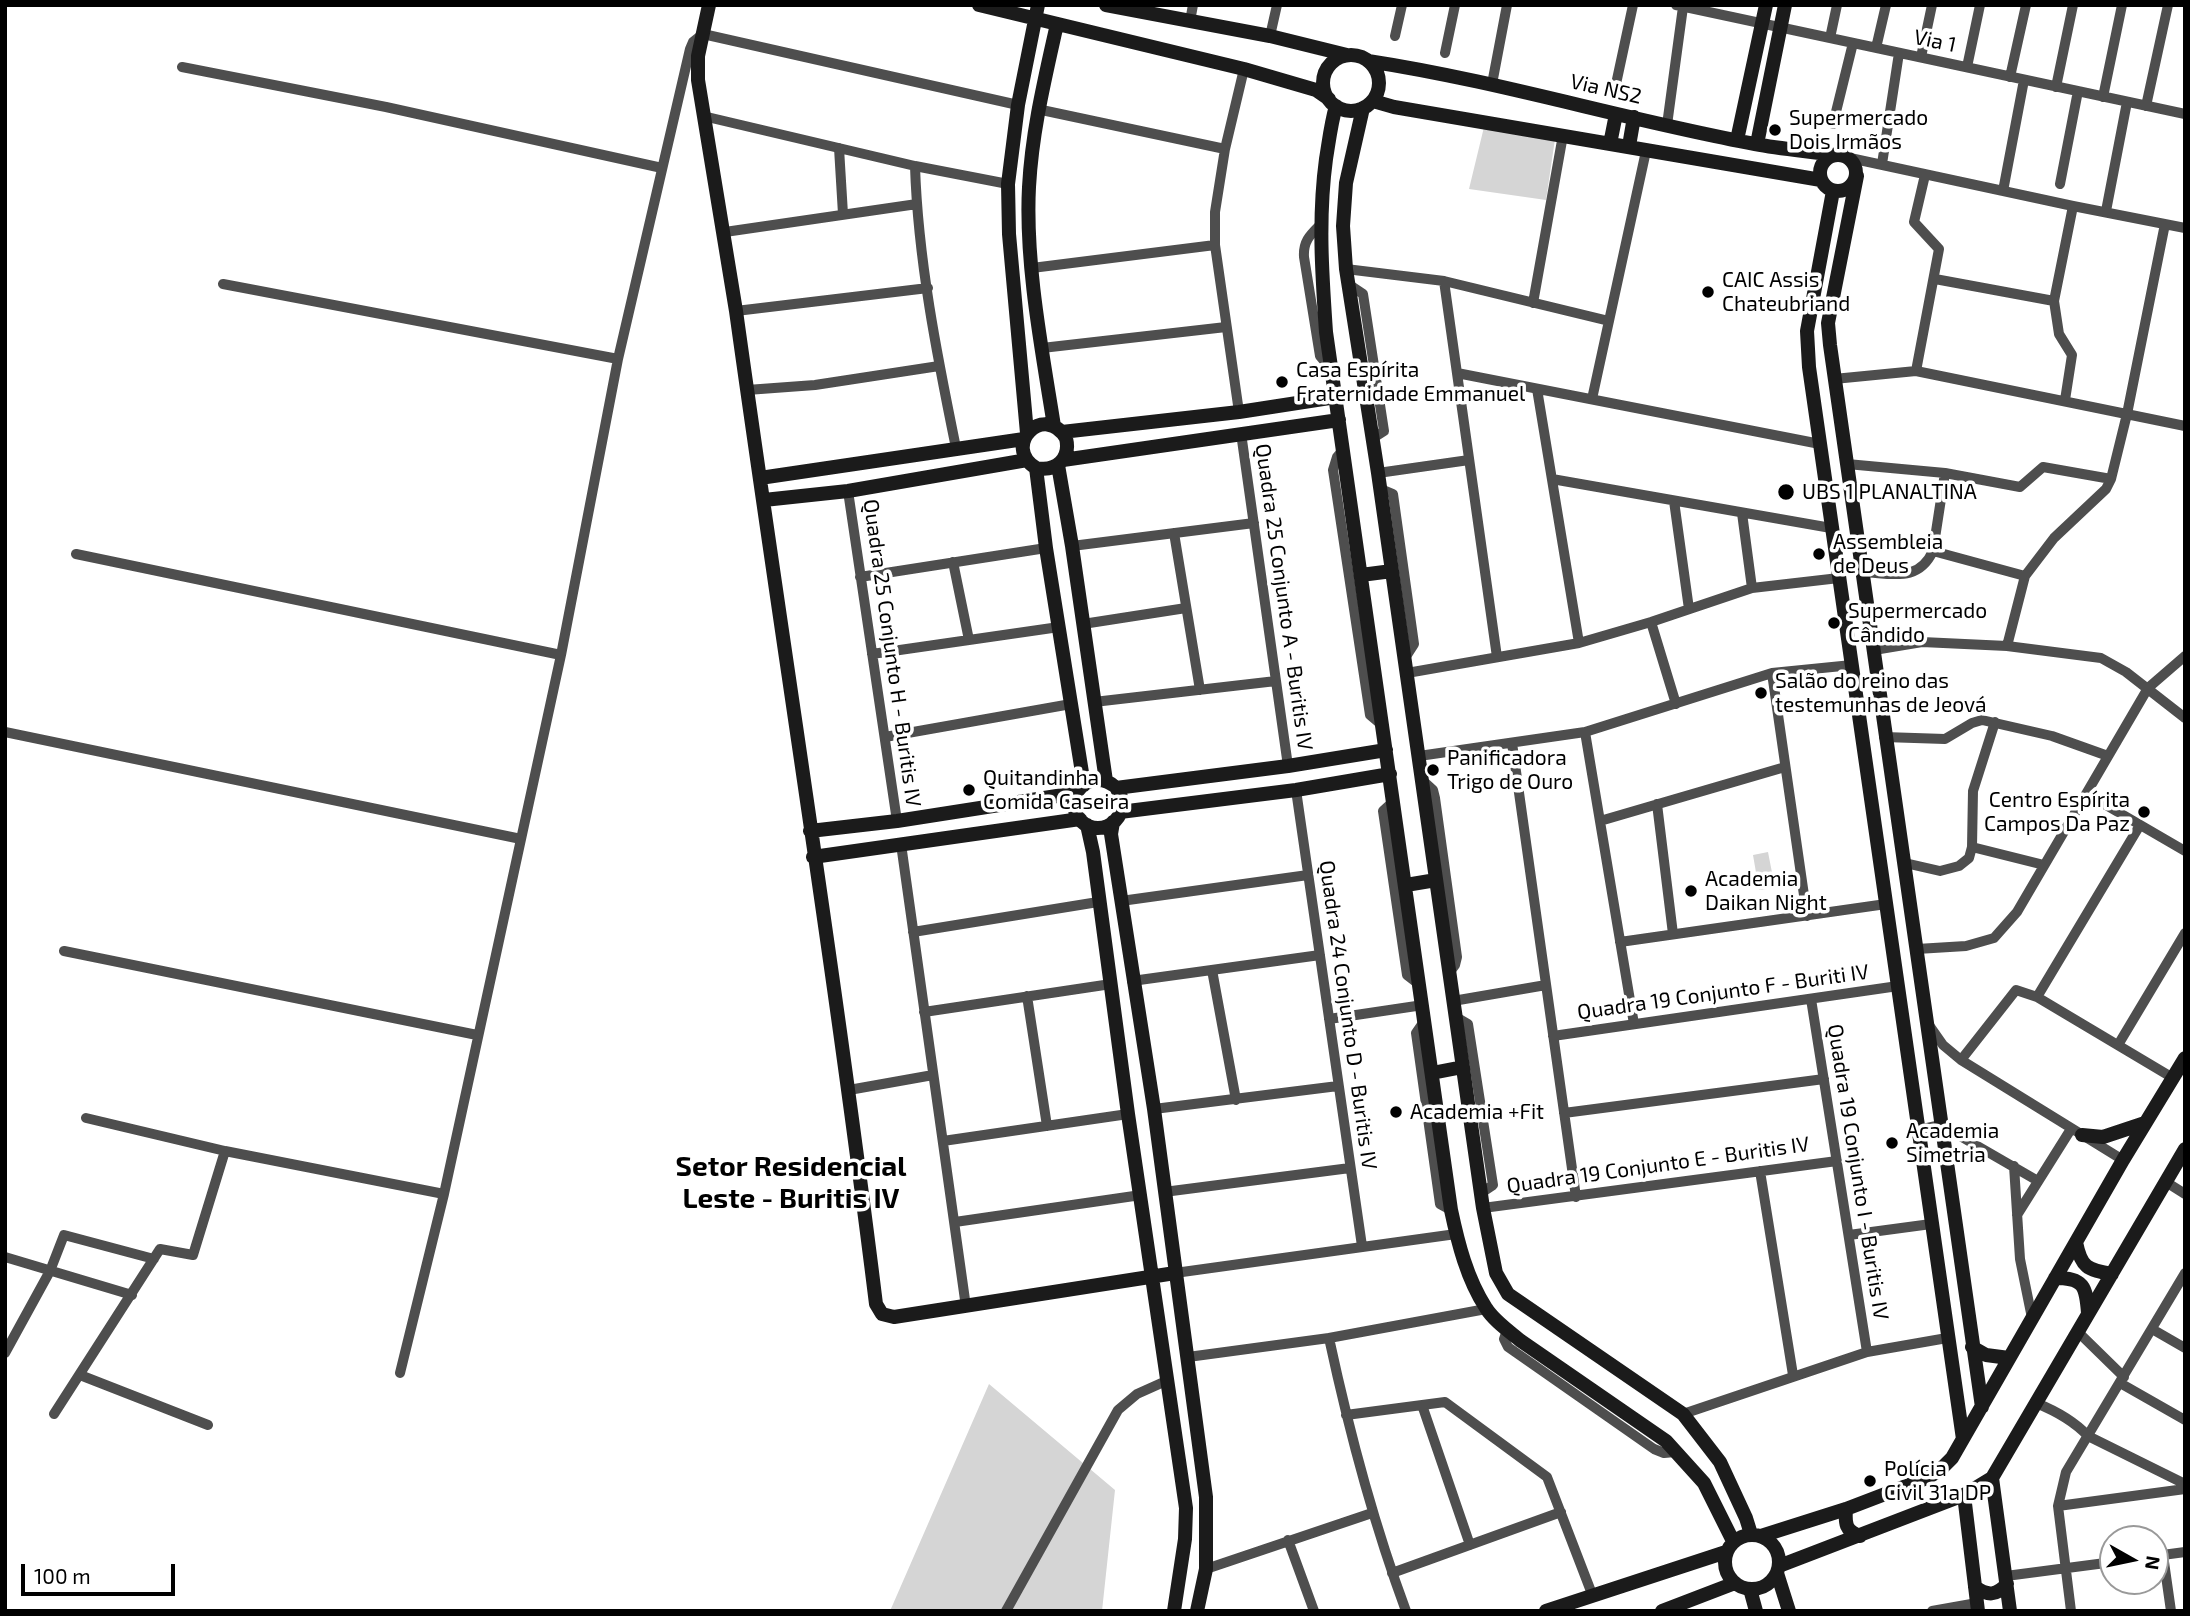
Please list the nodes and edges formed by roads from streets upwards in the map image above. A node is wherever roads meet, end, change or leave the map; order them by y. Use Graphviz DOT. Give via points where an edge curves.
graph roads {
  1 [pos="979,5"];
  2 [pos="1106,5"];
  3 [pos="1194,5"];
  4 [pos="1277,5"];
  5 [pos="1402,5"];
  6 [pos="1455,5"];
  7 [pos="1507,5"];
  8 [pos="1633,5"];
  9 [pos="1766,5"];
  10 [pos="1785,5"];
  11 [pos="1837,5"];
  12 [pos="1886,5"];
  13 [pos="1932,5"];
  14 [pos="1980,5"];
  15 [pos="2026,5"];
  16 [pos="2073,5"];
  17 [pos="2122,5"];
  18 [pos="2168,5"];
  19 [pos="1680,6"];
  20 [pos="707,9"];
  21 [pos="1713,9"];
  22 [pos="1037,12"];
  23 [pos="1190,21"];
  24 [pos="1762,23"];
  25 [pos="1057,24"];
  26 [pos="1780,27"];
  27 [pos="703,34"];
  28 [pos="1270,36"];
  29 [pos="1395,36"];
  30 [pos="1830,38"];
  31 [pos="1853,43"];
  32 [pos="1876,48"];
  33 [pos="1445,53"];
  34 [pos="1899,53"];
  35 [pos="1347,55"];
  36 [pos="1921,57"];
  37 [pos="1368,61"];
  38 [pos="182,67"];
  39 [pos="1967,67"];
  40 [pos="1244,69"];
  41 [pos="2010,76"];
  42 [pos="2024,80"];
  43 [pos="1492,84"];
  44 [pos="1616,84"];
  45 [pos="2056,87"];
  46 [pos="2078,91"];
  47 [pos="2103,97"];
  48 [pos="2127,102"];
  49 [pos="1333,103"];
  50 [pos="1368,104"];
  51 [pos="1018,105"];
  52 [pos="2146,106"];
  53 [pos="1037,109"];
  54 [pos="1616,114"];
  55 [pos="1743,114"];
  56 [pos="2185,114"];
  57 [pos="703,116"];
  58 [pos="1634,117"];
  59 [pos="1763,117"];
  60 [pos="1833,124"];
  61 [pos="1667,125"];
  62 [pos="1563,135"];
  63 [pos="1737,140"];
  64 [pos="1610,144"];
  65 [pos="1757,144"];
  66 [pos="1629,146"];
  67 [pos="839,148"];
  68 [pos="1225,149"];
  69 [pos="1646,151"];
  70 [pos="1835,155"];
  71 [pos="1850,158"];
  72 [pos="1882,164"];
  73 [pos="915,166"];
  74 [pos="662,168"];
  75 [pos="1925,175"];
  76 [pos="1857,176"];
  77 [pos="1821,180"];
  78 [pos="1008,184"];
  79 [pos="2060,184"];
  80 [pos="1833,191"];
  81 [pos="2003,191"];
  82 [pos="917,204"];
  83 [pos="2073,206"];
  84 [pos="2106,211"];
  85 [pos="843,214"];
  86 [pos="2165,224"];
  87 [pos="2185,228"];
  88 [pos="724,232"];
  89 [pos="1215,245"];
  90 [pos="1032,268"];
  91 [pos="1347,276"];
  92 [pos="1935,279"];
  93 [pos="1444,281"];
  94 [pos="223,284"];
  95 [pos="928,288"];
  96 [pos="2054,301"];
  97 [pos="1533,303"];
  98 [pos="736,311"];
  99 [pos="1609,321"];
  100 [pos="1226,327"];
  101 [pos="1042,348"];
  102 [pos="618,359"];
  103 [pos="939,366"];
  104 [pos="1916,371"];
  105 [pos="1457,373"];
  106 [pos="1834,379"];
  107 [pos="1538,389"];
  108 [pos="747,390"];
  109 [pos="1336,397"];
  110 [pos="1592,399"];
  111 [pos="2065,400"];
  112 [pos="1238,412"];
  113 [pos="2127,414"];
  114 [pos="1339,420"];
  115 [pos="2185,426"];
  116 [pos="1058,429"];
  117 [pos="1241,433"];
  118 [pos="1026,436"];
  119 [pos="1820,443"];
  120 [pos="956,448"];
  121 [pos="1343,450"];
  122 [pos="1469,460"];
  123 [pos="1061,463"];
  124 [pos="1032,464"];
  125 [pos="1847,464"];
  126 [pos="1378,473"];
  127 [pos="1945,473"];
  128 [pos="760,478"];
  129 [pos="1552,479"];
  130 [pos="2111,479"];
  131 [pos="1381,489"];
  132 [pos="848,491"];
  133 [pos="764,500"];
  134 [pos="1674,501"];
  135 [pos="1742,513"];
  136 [pos="1254,523"];
  137 [pos="1174,533"];
  138 [pos="1832,534"];
  139 [pos="1857,537"];
  140 [pos="1072,545"];
  141 [pos="1046,548"];
  142 [pos="1933,551"];
  143 [pos="76,554"];
  144 [pos="1859,555"];
  145 [pos="1836,558"];
  146 [pos="953,562"];
  147 [pos="1392,571"];
  148 [pos="1862,572"];
  149 [pos="1361,575"];
  150 [pos="860,576"];
  151 [pos="2025,576"];
  152 [pos="1839,578"];
  153 [pos="1752,588"];
  154 [pos="1186,608"];
  155 [pos="1689,609"];
  156 [pos="1650,622"];
  157 [pos="1083,624"];
  158 [pos="1059,627"];
  159 [pos="969,640"];
  160 [pos="1579,643"];
  161 [pos="2007,646"];
  162 [pos="1874,650"];
  163 [pos="872,654"];
  164 [pos="561,655"];
  165 [pos="2185,656"];
  166 [pos="1497,657"];
  167 [pos="1406,665"];
  168 [pos="1852,665"];
  169 [pos="1772,673"];
  170 [pos="1276,681"];
  171 [pos="2148,688"];
  172 [pos="1200,690"];
  173 [pos="1094,702"];
  174 [pos="1071,704"];
  175 [pos="1676,704"];
  176 [pos="2185,718"];
  177 [pos="1995,722"];
  178 [pos="1382,726"];
  179 [pos="5,732"];
  180 [pos="1585,732"];
  181 [pos="886,737"];
  182 [pos="1884,737"];
  183 [pos="1512,743"];
  184 [pos="1386,750"];
  185 [pos="1419,756"];
  186 [pos="2108,756"];
  187 [pos="1867,764"];
  188 [pos="1889,765"];
  189 [pos="1289,766"];
  190 [pos="1785,767"];
  191 [pos="1390,774"];
  192 [pos="1422,780"];
  193 [pos="1111,784"];
  194 [pos="1892,784"];
  195 [pos="1870,787"];
  196 [pos="1080,789"];
  197 [pos="1296,790"];
  198 [pos="2087,794"];
  199 [pos="1394,801"];
  200 [pos="1657,804"];
  201 [pos="1117,817"];
  202 [pos="897,821"];
  203 [pos="1600,821"];
  204 [pos="1084,822"];
  205 [pos="2140,825"];
  206 [pos="810,831"];
  207 [pos="521,839"];
  208 [pos="901,844"];
  209 [pos="1972,847"];
  210 [pos="2185,851"];
  211 [pos="813,857"];
  212 [pos="1905,863"];
  213 [pos="2044,865"];
  214 [pos="1308,875"];
  215 [pos="1436,880"];
  216 [pos="1406,885"];
  217 [pos="1121,901"];
  218 [pos="1098,902"];
  219 [pos="1886,904"];
  220 [pos="1807,916"];
  221 [pos="913,932"];
  222 [pos="2185,933"];
  223 [pos="1673,934"];
  224 [pos="1620,942"];
  225 [pos="1917,949"];
  226 [pos="64,951"];
  227 [pos="1320,955"];
  228 [pos="1212,970"];
  229 [pos="1449,973"];
  230 [pos="1132,981"];
  231 [pos="1111,984"];
  232 [pos="1420,985"];
  233 [pos="1546,985"];
  234 [pos="1898,986"];
  235 [pos="1027,996"];
  236 [pos="2037,998"];
  237 [pos="1811,999"];
  238 [pos="1453,1001"];
  239 [pos="924,1012"];
  240 [pos="1424,1013"];
  241 [pos="1456,1017"];
  242 [pos="1329,1019"];
  243 [pos="1634,1024"];
  244 [pos="1928,1025"];
  245 [pos="477,1035"];
  246 [pos="1553,1036"];
  247 [pos="2118,1045"];
  248 [pos="1961,1059"];
  249 [pos="2184,1061"];
  250 [pos="1463,1066"];
  251 [pos="1432,1073"];
  252 [pos="933,1075"];
  253 [pos="2173,1078"];
  254 [pos="1824,1079"];
  255 [pos="1338,1086"];
  256 [pos="849,1090"];
  257 [pos="1237,1100"];
  258 [pos="1939,1106"];
  259 [pos="1154,1109"];
  260 [pos="1915,1111"];
  261 [pos="1564,1113"];
  262 [pos="1128,1114"];
  263 [pos="86,1118"];
  264 [pos="2145,1123"];
  265 [pos="1941,1125"];
  266 [pos="1047,1126"];
  267 [pos="1918,1130"];
  268 [pos="2077,1132"];
  269 [pos="943,1141"];
  270 [pos="2185,1149"];
  271 [pos="225,1151"];
  272 [pos="2123,1160"];
  273 [pos="1837,1161"];
  274 [pos="2014,1166"];
  275 [pos="1350,1168"];
  276 [pos="1760,1171"];
  277 [pos="2038,1181"];
  278 [pos="2166,1182"];
  279 [pos="1164,1192"];
  280 [pos="444,1194"];
  281 [pos="2185,1194"];
  282 [pos="1141,1195"];
  283 [pos="1576,1197"];
  284 [pos="1482,1200"];
  285 [pos="1451,1210"];
  286 [pos="2016,1216"];
  287 [pos="955,1222"];
  288 [pos="1931,1224"];
  289 [pos="1456,1234"];
  290 [pos="1849,1235"];
  291 [pos="2076,1242"];
  292 [pos="1362,1246"];
  293 [pos="5,1257"];
  294 [pos="154,1259"];
  295 [pos="50,1271"];
  296 [pos="1175,1273"];
  297 [pos="2112,1274"];
  298 [pos="1152,1275"];
  299 [pos="2184,1275"];
  300 [pos="2055,1279"];
  301 [pos="132,1295"];
  302 [pos="966,1307"];
  303 [pos="1486,1309"];
  304 [pos="2088,1313"];
  305 [pos="2032,1318"];
  306 [pos="2152,1329"];
  307 [pos="2077,1331"];
  308 [pos="1329,1338"];
  309 [pos="1947,1338"];
  310 [pos="1972,1347"];
  311 [pos="2185,1348"];
  312 [pos="1867,1352"];
  313 [pos="5,1353"];
  314 [pos="1188,1357"];
  315 [pos="2009,1359"];
  316 [pos="400,1373"];
  317 [pos="80,1375"];
  318 [pos="1793,1375"];
  319 [pos="2122,1380"];
  320 [pos="1166,1381"];
  321 [pos="2036,1403"];
  322 [pos="1422,1405"];
  323 [pos="1982,1407"];
  324 [pos="54,1414"];
  325 [pos="1683,1414"];
  326 [pos="1346,1415"];
  327 [pos="2185,1420"];
  328 [pos="208,1424"];
  329 [pos="2088,1436"];
  330 [pos="1963,1439"];
  331 [pos="1992,1478"];
  332 [pos="2185,1487"];
  333 [pos="1964,1495"];
  334 [pos="2058,1506"];
  335 [pos="1846,1509"];
  336 [pos="1561,1512"];
  337 [pos="1372,1513"];
  338 [pos="1756,1535"];
  339 [pos="1860,1536"];
  340 [pos="1288,1540"];
  341 [pos="1470,1545"];
  342 [pos="1730,1547"];
  343 [pos="2099,1564"];
  344 [pos="2065,1568"];
  345 [pos="1206,1569"];
  346 [pos="1778,1569"];
  347 [pos="1392,1573"];
  348 [pos="2006,1580"];
  349 [pos="1735,1583"];
  350 [pos="1975,1587"];
  351 [pos="1750,1589"];
  352 [pos="1592,1594"];
  353 [pos="1977,1607"];
  354 [pos="1006,1611"];
  355 [pos="1174,1611"];
  356 [pos="1197,1611"];
  357 [pos="1314,1611"];
  358 [pos="1406,1611"];
  359 [pos="1546,1611"];
  360 [pos="1662,1611"];
  361 [pos="1756,1611"];
  362 [pos="1789,1611"];
  363 [pos="1932,1611"];
  364 [pos="2010,1611"];
  365 [pos="2071,1611"];
  1 -- 22 [label="street"];
  2 -- 23 [label="street"];
  3 -- 23 [label="street"];
  4 -- 28 [label="street"];
  5 -- 29 [label="street"];
  6 -- 33 [label="street"];
  7 -- 43 [label="street"];
  8 -- 44 [label="street"];
  9 -- 24 [label="street"];
  10 -- 26 [label="street"];
  11 -- 30 [label="street"];
  12 -- 32 [label="street"];
  13 -- 36 [label="street"];
  14 -- 39 [label="street"];
  15 -- 41 [label="street"];
  16 -- 45 [label="street"];
  17 -- 47 [label="street"];
  18 -- 52 [label="street"];
  19 -- 21 [label="street, Via 1"];
  19 -- 61 [label="street"];
  20 -- 27 [label="street"];
  21 -- 24 [label="street, Via 1"];
  22 -- 25 [label="street"];
  22 -- 51 [label="street"];
  23 -- 28 [label="street"];
  24 -- 26 [label="street, Via 1"];
  24 -- 55 [label="street"];
  25 -- 40 [label="street"];
  25 -- 53 [label="street"];
  26 -- 30 [label="street, Via 1"];
  26 -- 59 [label="street"];
  27 -- 51 [label="street"];
  27 -- 57 [label="street" via="698,56"];
  27 -- 74 [label="street" via="690,49"];
  28 -- 35 [label="street"];
  30 -- 31 [label="street, Via 1"];
  31 -- 32 [label="street, Via 1"];
  31 -- 60 [label="street"];
  32 -- 34 [label="street, Via 1"];
  34 -- 36 [label="street, Via 1"];
  34 -- 72 [label="street"];
  35 -- 37 [label="street"];
  35 -- 49 [label="street" via="1326,72 1325,91"];
  36 -- 39 [label="street, Via 1"];
  37 -- 43 [label="street, Via NS2"];
  37 -- 50 [label="street" via="1379,79 1378,91"];
  38 -- 74 [label="street"];
  39 -- 41 [label="street, Via 1"];
  40 -- 49 [label="street" via="1316,90"];
  40 -- 68 [label="street"];
  41 -- 42 [label="street, Via 1"];
  42 -- 45 [label="street, Via 1"];
  42 -- 81 [label="street"];
  43 -- 54 [label="street, Via NS2"];
  45 -- 46 [label="street, Via 1"];
  46 -- 47 [label="street, Via 1"];
  46 -- 79 [label="street"];
  47 -- 48 [label="street, Via 1"];
  48 -- 52 [label="street, Via 1"];
  48 -- 84 [label="street"];
  49 -- 50 [label="street" via="1345,110"];
  49 -- 109 [label="street" via="1321,224 1326,332"];
  50 -- 62 [label="street"];
  50 -- 91 [label="street" via="1346,183"];
  51 -- 78 [label="street"];
  52 -- 56 [label="street, Via 1"];
  53 -- 68 [label="street"];
  53 -- 90 [label="street" via="1029,186"];
  54 -- 58 [label="street, Via NS2"];
  54 -- 64 [label="street"];
  55 -- 59 [label="street"];
  55 -- 63 [label="street"];
  57 -- 67 [label="street"];
  57 -- 88 [label="street"];
  58 -- 61 [label="street, Via NS2"];
  58 -- 66 [label="street"];
  59 -- 65 [label="street"];
  61 -- 63 [label="street, Via NS2"];
  62 -- 64 [label="street"];
  62 -- 97 [label="street"];
  63 -- 65 [label="street, Via NS2"];
  64 -- 66 [label="street"];
  65 -- 70 [label="street, Via NS2"];
  66 -- 69 [label="street"];
  67 -- 73 [label="street"];
  67 -- 85 [label="street"];
  68 -- 89 [label="street"];
  69 -- 77 [label="street"];
  69 -- 99 [label="street"];
  70 -- 71 [label="street"];
  70 -- 77 [label="street" via="1821,167"];
  71 -- 72 [label="street"];
  71 -- 76 [label="street"];
  72 -- 75 [label="street"];
  73 -- 78 [label="street"];
  73 -- 82 [label="street"];
  74 -- 102 [label="street"];
  75 -- 81 [label="street"];
  75 -- 92 [label="street" via="1914,222 1938,249"];
  76 -- 80 [label="street" via="1848,189"];
  76 -- 106 [label="street" via="1828,323"];
  77 -- 80 [label="street"];
  78 -- 118 [label="street"];
  80 -- 119 [label="street" via="1807,331"];
  81 -- 83 [label="street"];
  82 -- 85 [label="street"];
  82 -- 95 [label="street"];
  83 -- 84 [label="street"];
  83 -- 96 [label="street"];
  84 -- 86 [label="street"];
  85 -- 88 [label="street"];
  86 -- 87 [label="street"];
  86 -- 113 [label="street"];
  88 -- 98 [label="street"];
  89 -- 90 [label="street"];
  89 -- 100 [label="street"];
  90 -- 101 [label="street"];
  91 -- 93 [label="street"];
  91 -- 126 [label="street"];
  92 -- 96 [label="street"];
  92 -- 104 [label="street"];
  93 -- 97 [label="street"];
  93 -- 105 [label="street"];
  94 -- 102 [label="street"];
  95 -- 98 [label="street"];
  95 -- 103 [label="street"];
  96 -- 111 [label="street" via="2059,334 2072,355"];
  97 -- 99 [label="street"];
  98 -- 108 [label="street"];
  99 -- 110 [label="street"];
  100 -- 101 [label="street"];
  100 -- 112 [label="street"];
  101 -- 116 [label="street"];
  102 -- 164 [label="street"];
  103 -- 108 [label="street"];
  103 -- 120 [label="street"];
  104 -- 106 [label="street"];
  104 -- 111 [label="street"];
  105 -- 107 [label="street"];
  105 -- 122 [label="street"];
  106 -- 125 [label="street"];
  107 -- 110 [label="street"];
  107 -- 129 [label="street"];
  108 -- 128 [label="street"];
  109 -- 112 [label="street"];
  109 -- 114 [label="street"];
  110 -- 119 [label="street"];
  111 -- 113 [label="street"];
  112 -- 116 [label="street"];
  113 -- 115 [label="street"];
  113 -- 130 [label="street"];
  114 -- 117 [label="street"];
  114 -- 121 [label="street"];
  116 -- 118 [label="street" via="1039,425"];
  116 -- 123 [label="street" via="1068,446"];
  117 -- 123 [label="street"];
  117 -- 136 [label="street, Quadra 25 Conjunto A - Buritis IV"];
  118 -- 120 [label="street"];
  118 -- 124 [label="street" via="1023,447"];
  119 -- 138 [label="street"];
  120 -- 128 [label="street"];
  121 -- 149 [label="street"];
  121 -- 178 [label="street" via="1334,470 1370,715"];
  122 -- 126 [label="street"];
  122 -- 166 [label="street"];
  123 -- 124 [label="street" via="1051,469"];
  123 -- 140 [label="street"];
  124 -- 132 [label="street"];
  124 -- 141 [label="street"];
  125 -- 127 [label="street"];
  125 -- 139 [label="street"];
  126 -- 131 [label="street"];
  127 -- 130 [label="street" via="2020,487 2043,467"];
  127 -- 142 [label="street"];
  128 -- 133 [label="street"];
  129 -- 134 [label="street"];
  129 -- 160 [label="street"];
  130 -- 151 [label="street" via="2054,538"];
  131 -- 147 [label="street"];
  131 -- 167 [label="street" via="1393,494 1414,644"];
  132 -- 133 [label="street"];
  132 -- 150 [label="street, Quadra 25 Conjunto H - Buritis IV"];
  133 -- 206 [label="street"];
  134 -- 135 [label="street"];
  134 -- 155 [label="street"];
  135 -- 138 [label="street"];
  135 -- 153 [label="street"];
  136 -- 137 [label="street"];
  136 -- 170 [label="street, Quadra 25 Conjunto A - Buritis IV"];
  137 -- 140 [label="street"];
  137 -- 154 [label="street"];
  138 -- 139 [label="street" via="1843,541"];
  138 -- 145 [label="street"];
  139 -- 144 [label="street"];
  140 -- 157 [label="street"];
  141 -- 146 [label="street"];
  141 -- 158 [label="street"];
  142 -- 148 [label="street" via="1927,564 1913,574"];
  142 -- 151 [label="street"];
  143 -- 164 [label="street"];
  144 -- 145 [label="street"];
  144 -- 148 [label="street"];
  145 -- 152 [label="street"];
  146 -- 150 [label="street"];
  146 -- 159 [label="street"];
  147 -- 149 [label="street"];
  147 -- 167 [label="street"];
  148 -- 162 [label="street"];
  149 -- 178 [label="street"];
  150 -- 163 [label="street, Quadra 25 Conjunto H - Buritis IV"];
  151 -- 161 [label="street"];
  152 -- 153 [label="street"];
  152 -- 168 [label="street"];
  153 -- 155 [label="street"];
  154 -- 157 [label="street"];
  154 -- 172 [label="street"];
  155 -- 156 [label="street"];
  156 -- 160 [label="street"];
  156 -- 175 [label="street"];
  157 -- 173 [label="street"];
  158 -- 159 [label="street"];
  158 -- 174 [label="street"];
  159 -- 163 [label="street"];
  160 -- 166 [label="street"];
  161 -- 162 [label="street" via="1922,642"];
  161 -- 171 [label="street" via="2101,658"];
  162 -- 182 [label="street"];
  163 -- 181 [label="street, Quadra 25 Conjunto H - Buritis IV"];
  164 -- 207 [label="street"];
  165 -- 171 [label="street"];
  166 -- 167 [label="street"];
  167 -- 185 [label="street"];
  168 -- 169 [label="street"];
  168 -- 187 [label="street"];
  169 -- 175 [label="street"];
  169 -- 190 [label="street"];
  170 -- 172 [label="street"];
  170 -- 189 [label="street, Quadra 25 Conjunto A - Buritis IV"];
  171 -- 176 [label="street"];
  171 -- 186 [label="street"];
  172 -- 173 [label="street"];
  173 -- 193 [label="street"];
  174 -- 181 [label="street"];
  174 -- 196 [label="street"];
  175 -- 180 [label="street"];
  177 -- 182 [label="street" via="1972,723 1945,739"];
  177 -- 186 [label="street"];
  177 -- 209 [label="street" via="1973,791"];
  178 -- 184 [label="street"];
  179 -- 207 [label="street"];
  180 -- 183 [label="street"];
  180 -- 203 [label="street"];
  181 -- 202 [label="street, Quadra 25 Conjunto H - Buritis IV"];
  182 -- 188 [label="street"];
  183 -- 185 [label="street"];
  183 -- 233 [label="street"];
  184 -- 189 [label="street"];
  184 -- 191 [label="street"];
  185 -- 192 [label="street"];
  186 -- 198 [label="street"];
  187 -- 188 [label="street" via="1874,768"];
  187 -- 195 [label="street"];
  188 -- 194 [label="street"];
  189 -- 193 [label="street"];
  190 -- 200 [label="street"];
  190 -- 220 [label="street"];
  191 -- 197 [label="street"];
  191 -- 199 [label="street"];
  192 -- 215 [label="street"];
  192 -- 229 [label="street" via="1433,790 1437,812 1457,957"];
  193 -- 196 [label="street" via="1098,780"];
  193 -- 201 [label="street" via="1121,799"];
  194 -- 195 [label="street"];
  194 -- 212 [label="street"];
  195 -- 219 [label="street"];
  196 -- 202 [label="street"];
  196 -- 204 [label="street" via="1074,807"];
  197 -- 201 [label="street"];
  197 -- 214 [label="street, Quadra 24 Conjunto D - Buritis IV"];
  198 -- 205 [label="street"];
  198 -- 213 [label="street"];
  199 -- 216 [label="street"];
  199 -- 232 [label="street" via="1383,811 1407,975"];
  200 -- 203 [label="street"];
  200 -- 223 [label="street"];
  201 -- 204 [label="street" via="1101,827"];
  201 -- 217 [label="street" via="1111,834"];
  202 -- 206 [label="street"];
  203 -- 224 [label="street"];
  204 -- 208 [label="street"];
  204 -- 218 [label="street" via="1093,852"];
  205 -- 210 [label="street"];
  205 -- 236 [label="street"];
  206 -- 211 [label="street"];
  207 -- 245 [label="street"];
  208 -- 211 [label="street"];
  208 -- 221 [label="street"];
  209 -- 212 [label="street" via="1969,858 1959,866 1940,871"];
  209 -- 213 [label="street"];
  211 -- 256 [label="street"];
  212 -- 225 [label="street"];
  213 -- 225 [label="street" via="2017,912 1994,938 1966,946"];
  214 -- 217 [label="street"];
  214 -- 227 [label="street, Quadra 24 Conjunto D - Buritis IV"];
  215 -- 216 [label="street"];
  215 -- 229 [label="street"];
  216 -- 232 [label="street"];
  217 -- 230 [label="street"];
  218 -- 221 [label="street"];
  218 -- 231 [label="street"];
  219 -- 220 [label="street"];
  219 -- 234 [label="street"];
  220 -- 223 [label="street"];
  221 -- 239 [label="street"];
  222 -- 247 [label="street"];
  223 -- 224 [label="street"];
  224 -- 243 [label="street"];
  225 -- 244 [label="street"];
  226 -- 245 [label="street"];
  227 -- 228 [label="street"];
  227 -- 242 [label="street, Quadra 24 Conjunto D - Buritis IV"];
  228 -- 230 [label="street"];
  228 -- 257 [label="street"];
  229 -- 238 [label="street"];
  230 -- 259 [label="street"];
  231 -- 235 [label="street"];
  231 -- 262 [label="street"];
  232 -- 240 [label="street"];
  233 -- 238 [label="street"];
  233 -- 246 [label="street"];
  234 -- 237 [label="street, Quadra 19 Conjunto F - Buriti IV"];
  234 -- 260 [label="street"];
  235 -- 239 [label="street"];
  235 -- 266 [label="street"];
  236 -- 247 [label="street"];
  236 -- 248 [label="street" via="2017,990"];
  237 -- 243 [label="street, Quadra 19 Conjunto F - Buriti IV"];
  237 -- 254 [label="street, Quadra 19 Conjunto I - Buritis IV"];
  238 -- 241 [label="street"];
  239 -- 252 [label="street"];
  240 -- 242 [label="street"];
  240 -- 251 [label="street"];
  240 -- 285 [label="street" via="1416,1033 1440,1205"];
  241 -- 250 [label="street"];
  241 -- 284 [label="street" via="1468,1024 1493,1185"];
  242 -- 255 [label="street, Quadra 24 Conjunto D - Buritis IV"];
  243 -- 246 [label="street, Quadra 19 Conjunto F - Buriti IV"];
  244 -- 248 [label="street"];
  244 -- 258 [label="street"];
  245 -- 280 [label="street"];
  246 -- 261 [label="street"];
  247 -- 253 [label="street"];
  248 -- 268 [label="street"];
  249 -- 253 [label="street"];
  250 -- 251 [label="street"];
  250 -- 284 [label="street"];
  251 -- 285 [label="street"];
  252 -- 256 [label="street"];
  252 -- 269 [label="street"];
  253 -- 264 [label="street"];
  254 -- 261 [label="street"];
  254 -- 273 [label="street, Quadra 19 Conjunto I - Buritis IV"];
  255 -- 257 [label="street"];
  255 -- 275 [label="street, Quadra 24 Conjunto D - Buritis IV"];
  256 -- 302 [label="street" via="876,1304 882,1314 894,1317"];
  257 -- 259 [label="street"];
  258 -- 260 [label="street"];
  258 -- 265 [label="street"];
  259 -- 279 [label="street"];
  260 -- 267 [label="street"];
  261 -- 283 [label="street"];
  262 -- 266 [label="street"];
  262 -- 282 [label="street"];
  263 -- 271 [label="street"];
  264 -- 268 [label="street" via="2103,1137"];
  264 -- 272 [label="street"];
  265 -- 267 [label="street"];
  265 -- 274 [label="street"];
  265 -- 310 [label="street"];
  266 -- 269 [label="street"];
  267 -- 288 [label="street"];
  268 -- 272 [label="street"];
  268 -- 277 [label="street"];
  269 -- 287 [label="street"];
  270 -- 278 [label="street"];
  271 -- 280 [label="street"];
  271 -- 294 [label="street" via="193,1255 160,1249"];
  272 -- 291 [label="street"];
  273 -- 276 [label="street, Quadra 19 Conjunto E - Buritis IV"];
  273 -- 290 [label="street, Quadra 19 Conjunto I - Buritis IV"];
  274 -- 277 [label="street"];
  274 -- 286 [label="street"];
  275 -- 279 [label="street"];
  275 -- 292 [label="street, Quadra 24 Conjunto D - Buritis IV"];
  276 -- 283 [label="street, Quadra 19 Conjunto E - Buritis IV"];
  276 -- 318 [label="street"];
  277 -- 286 [label="street"];
  278 -- 281 [label="street"];
  278 -- 297 [label="street"];
  279 -- 296 [label="street"];
  280 -- 316 [label="street"];
  282 -- 287 [label="street"];
  282 -- 298 [label="street"];
  283 -- 284 [label="street, Quadra 19 Conjunto E - Buritis IV"];
  284 -- 325 [label="street" via="1496,1273 1507,1294"];
  285 -- 289 [label="street"];
  286 -- 305 [label="street"];
  287 -- 302 [label="street"];
  288 -- 290 [label="street"];
  288 -- 309 [label="street"];
  289 -- 292 [label="street"];
  289 -- 303 [label="street"];
  290 -- 312 [label="street, Quadra 19 Conjunto I - Buritis IV"];
  291 -- 297 [label="street" via="2087,1268"];
  291 -- 300 [label="street"];
  292 -- 296 [label="street"];
  293 -- 295 [label="street"];
  294 -- 295 [label="street" via="64,1236"];
  294 -- 301 [label="street"];
  295 -- 301 [label="street"];
  295 -- 313 [label="street"];
  296 -- 298 [label="street"];
  296 -- 314 [label="street"];
  297 -- 304 [label="street"];
  298 -- 302 [label="street"];
  298 -- 320 [label="street"];
  299 -- 306 [label="street"];
  300 -- 304 [label="street" via="2075,1279 2083,1285"];
  300 -- 305 [label="street"];
  301 -- 317 [label="street"];
  303 -- 308 [label="street"];
  303 -- 342 [label="street" via="1507,1329 1666,1441 1704,1483"];
  304 -- 307 [label="street"];
  305 -- 315 [label="street"];
  306 -- 311 [label="street"];
  306 -- 319 [label="street"];
  307 -- 319 [label="street"];
  307 -- 321 [label="street"];
  308 -- 314 [label="street"];
  308 -- 326 [label="street"];
  309 -- 312 [label="street"];
  309 -- 330 [label="street"];
  310 -- 315 [label="street"];
  310 -- 323 [label="street"];
  312 -- 318 [label="street"];
  314 -- 345 [label="street" via="1206,1497"];
  315 -- 323 [label="street"];
  317 -- 324 [label="street"];
  317 -- 328 [label="street"];
  318 -- 325 [label="street"];
  319 -- 327 [label="street"];
  319 -- 329 [label="street"];
  320 -- 354 [label="street" via="1137,1394 1118,1410"];
  320 -- 355 [label="street" via="1186,1508"];
  321 -- 329 [label="street" via="2077,1423"];
  321 -- 331 [label="street"];
  322 -- 326 [label="street"];
  322 -- 336 [label="street" via="1445,1402 1547,1477"];
  322 -- 341 [label="street"];
  323 -- 330 [label="street"];
  325 -- 338 [label="street" via="1720,1462"];
  326 -- 337 [label="street"];
  329 -- 332 [label="street"];
  329 -- 334 [label="street" via="2066,1472"];
  330 -- 335 [label="street" via="1952,1458 1927,1478"];
  331 -- 333 [label="street"];
  331 -- 348 [label="street"];
  332 -- 334 [label="street"];
  333 -- 339 [label="street"];
  333 -- 350 [label="street"];
  334 -- 344 [label="street"];
  335 -- 338 [label="street"];
  335 -- 339 [label="street" via="1847,1528"];
  336 -- 341 [label="street"];
  336 -- 352 [label="street"];
  337 -- 340 [label="street"];
  337 -- 347 [label="street"];
  338 -- 342 [label="street"];
  338 -- 346 [label="street" via="1775,1548"];
  339 -- 346 [label="street"];
  340 -- 345 [label="street"];
  340 -- 357 [label="street"];
  341 -- 347 [label="street"];
  342 -- 349 [label="street" via="1726,1569"];
  342 -- 352 [label="street"];
  343 -- 344 [label="street"];
  344 -- 348 [label="street"];
  344 -- 365 [label="street"];
  345 -- 356 [label="street"];
  346 -- 351 [label="street" via="1766,1585"];
  346 -- 362 [label="street"];
  347 -- 358 [label="street"];
  348 -- 350 [label="street" via="2001,1591 1990,1594"];
  348 -- 364 [label="street"];
  349 -- 351 [label="street"];
  349 -- 360 [label="street"];
  350 -- 353 [label="street"];
  351 -- 361 [label="street"];
  352 -- 359 [label="street"];
  353 -- 363 [label="street"];
}
